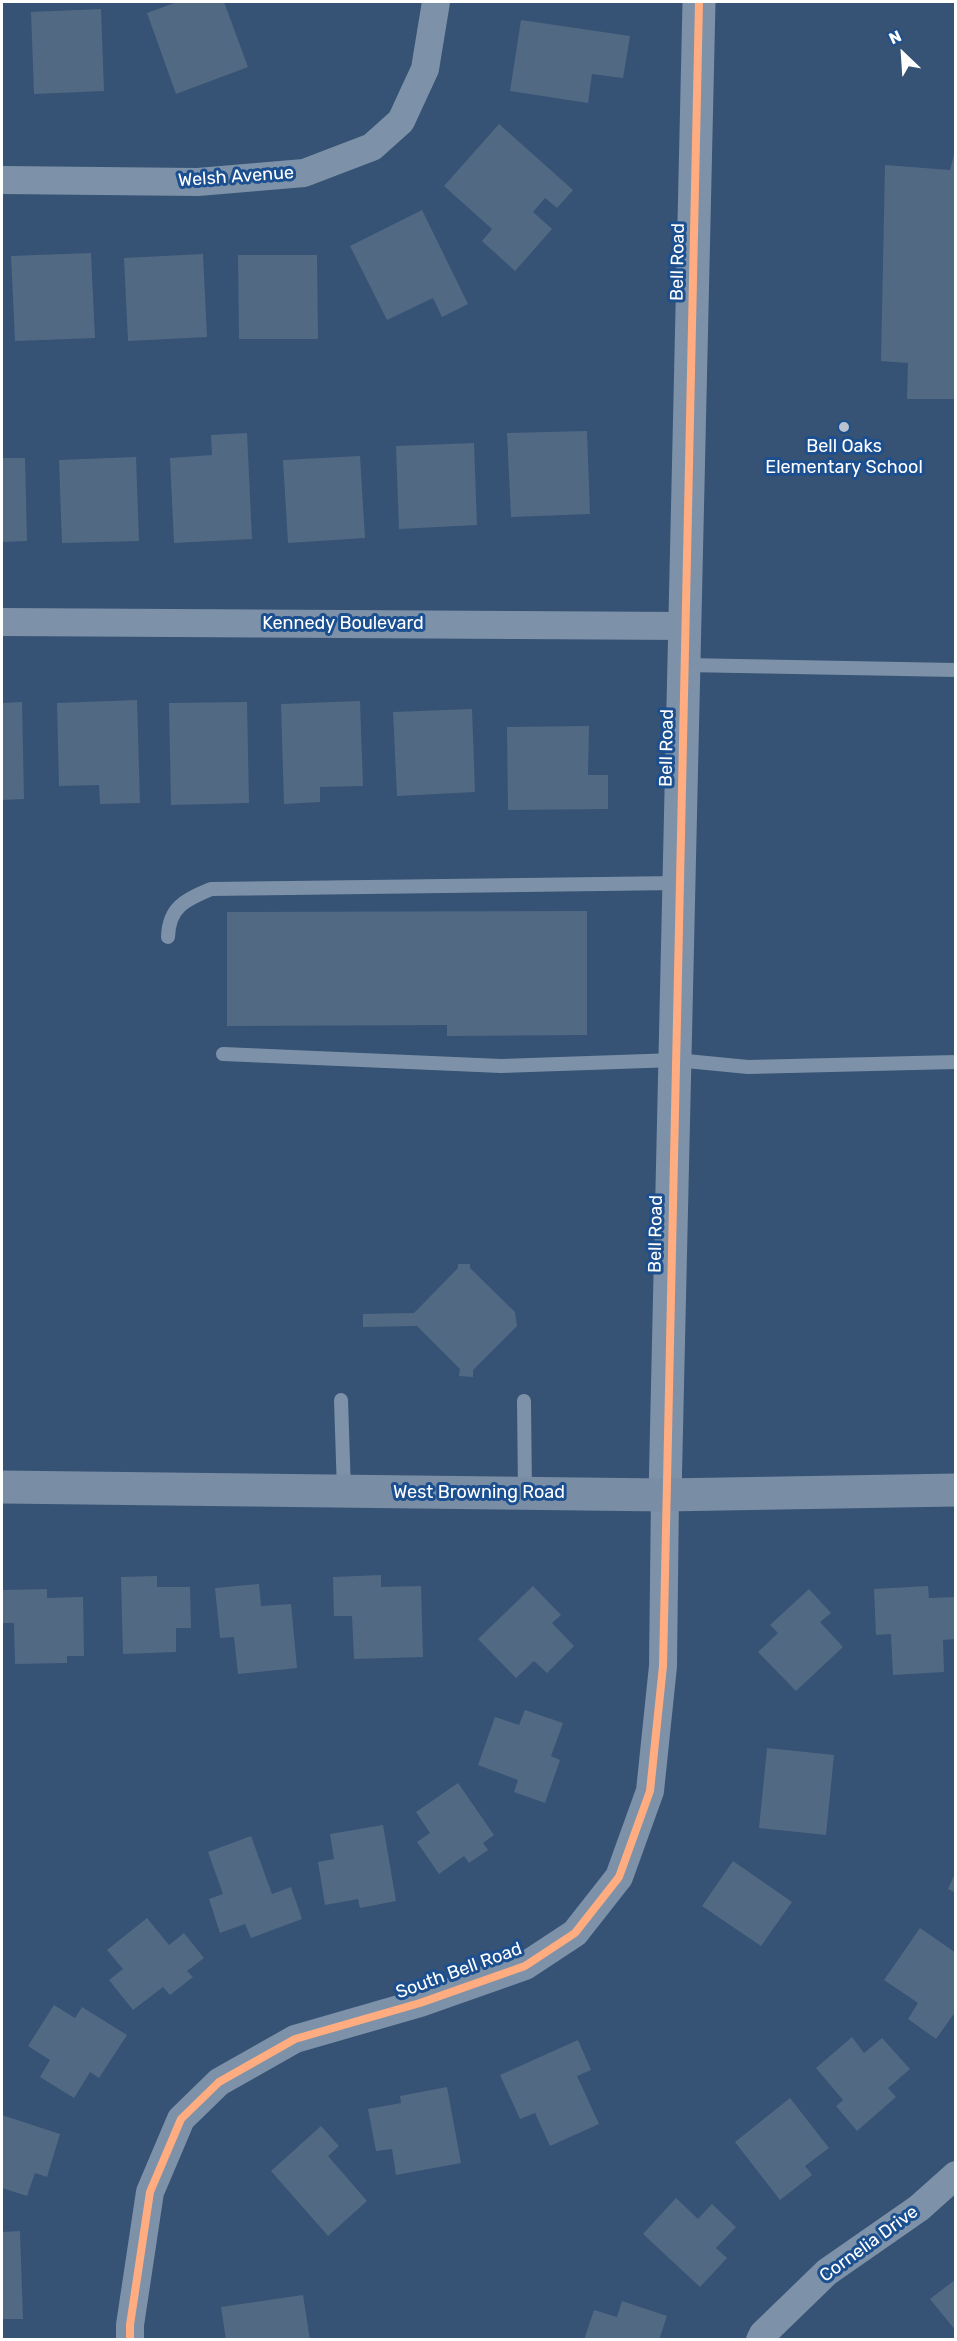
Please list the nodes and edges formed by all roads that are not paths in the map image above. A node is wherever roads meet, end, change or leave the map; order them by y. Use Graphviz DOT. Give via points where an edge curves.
graph roads {
  1 [pos="436,2"];
  2 [pos="699,2"];
  3 [pos="2,180"];
  4 [pos="2,622"];
  5 [pos="685,626"];
  6 [pos="684,665"];
  7 [pos="956,670"];
  8 [pos="679,883"];
  9 [pos="168,937"];
  10 [pos="223,1054"];
  11 [pos="676,1060"];
  12 [pos="956,1062"];
  13 [pos="341,1400"];
  14 [pos="524,1401"];
  15 [pos="2,1487"];
  16 [pos="956,1490"];
  17 [pos="344,1493"];
  18 [pos="525,1493"];
  19 [pos="665,1495"];
  20 [pos="956,2175"];
  21 [pos="130,2340"];
  22 [pos="760,2340"];
  1 -- 3 [label="street, Welsh Avenue" via="425,69 401,121 372,147 304,173 198,182"];
  2 -- 5 [label="street, Bell Road"];
  4 -- 5 [label="street, Kennedy Boulevard"];
  5 -- 6 [label="street, Bell Road"];
  6 -- 7 [label="lane"];
  6 -- 8 [label="street, Bell Road"];
  8 -- 9 [label="lane" via="211,889 172,914"];
  8 -- 11 [label="street, Bell Road"];
  10 -- 11 [label="lane" via="501,1066"];
  11 -- 12 [label="lane" via="748,1067"];
  11 -- 19 [label="street, Bell Road"];
  13 -- 17 [label="lane"];
  14 -- 18 [label="lane"];
  15 -- 17 [label="main road, West Browning Road"];
  16 -- 19 [label="main road, West Browning Road"];
  17 -- 18 [label="main road, West Browning Road"];
  18 -- 19 [label="main road, West Browning Road"];
  19 -- 21 [label="street, South Bell Road" via="663,1666 650,1791 619,1877 575,1934 525,1966 420,2003 295,2039 219,2082 181,2119 150,2192"];
  20 -- 22 [label="street, Cornelia Drive" via="919,2208 827,2272"];
}
